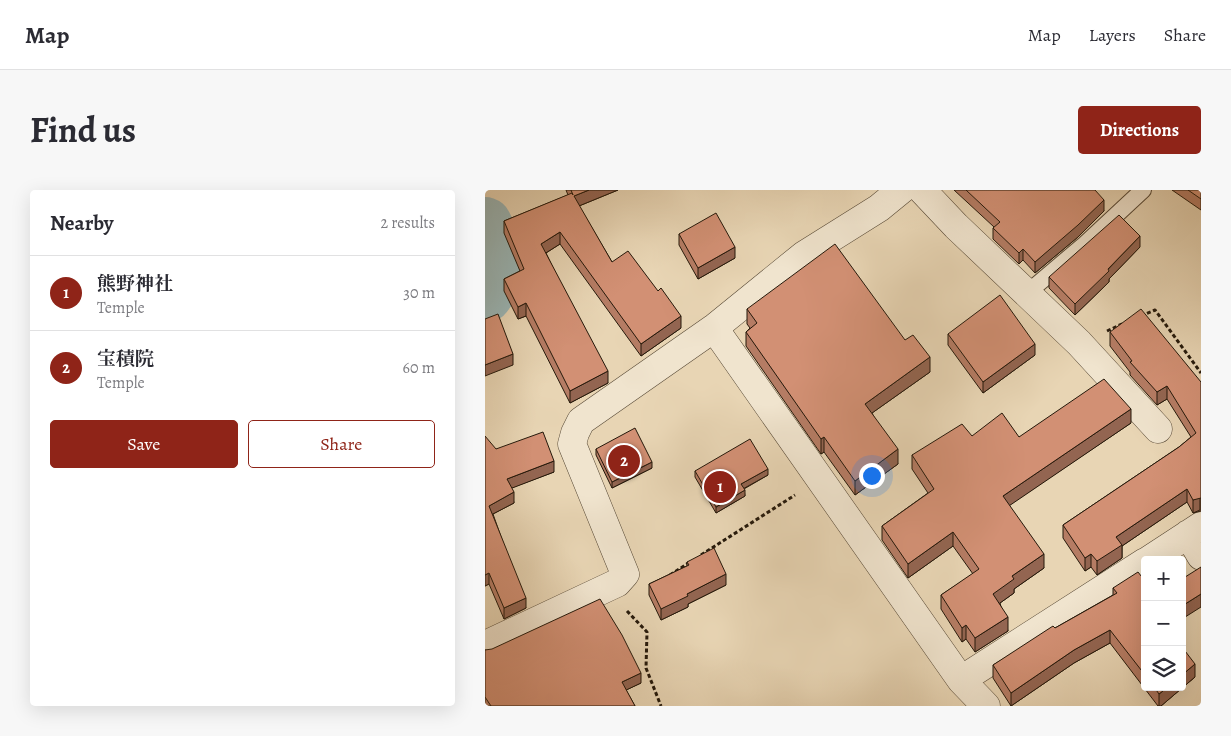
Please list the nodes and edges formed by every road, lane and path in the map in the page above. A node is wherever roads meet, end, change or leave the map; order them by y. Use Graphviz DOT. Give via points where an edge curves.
graph roads {
  1 [pos="901,190"];
  2 [pos="923,190"];
  3 [pos="1143,190"];
  4 [pos="1026,294"];
  5 [pos="1138,317"];
  6 [pos="1129,321"];
  7 [pos="714,328"];
  8 [pos="1079,343"];
  9 [pos="1201,373"];
  10 [pos="1158,429"];
  11 [pos="821,480"];
  12 [pos="1197,539"];
  13 [pos="1158,556"];
  14 [pos="1141,565"];
  15 [pos="662,579"];
  16 [pos="597,593"];
  17 [pos="485,645"];
  18 [pos="961,680"];
  19 [pos="661,706"];
  20 [pos="986,706"];
  1 -- 7 [label="street" via="879,208 804,255"];
  2 -- 4 [label="street"];
  3 -- 4 [label="lane"];
  4 -- 8 [label="street"];
  5 -- 9 [label="path" via="1155,310"];
  6 -- 8 [label="path"];
  7 -- 11 [label="street"];
  7 -- 16 [label="street" via="581,421 575,433 572,444 625,574 617,584"];
  8 -- 10 [label="street"];
  11 -- 15 [label="path"];
  11 -- 18 [label="street"];
  12 -- 13 [label="street"];
  14 -- 18 [label="street"];
  16 -- 17 [label="street"];
  16 -- 19 [label="path" via="633,616 647,632 646,668"];
  18 -- 20 [label="street"];
}
